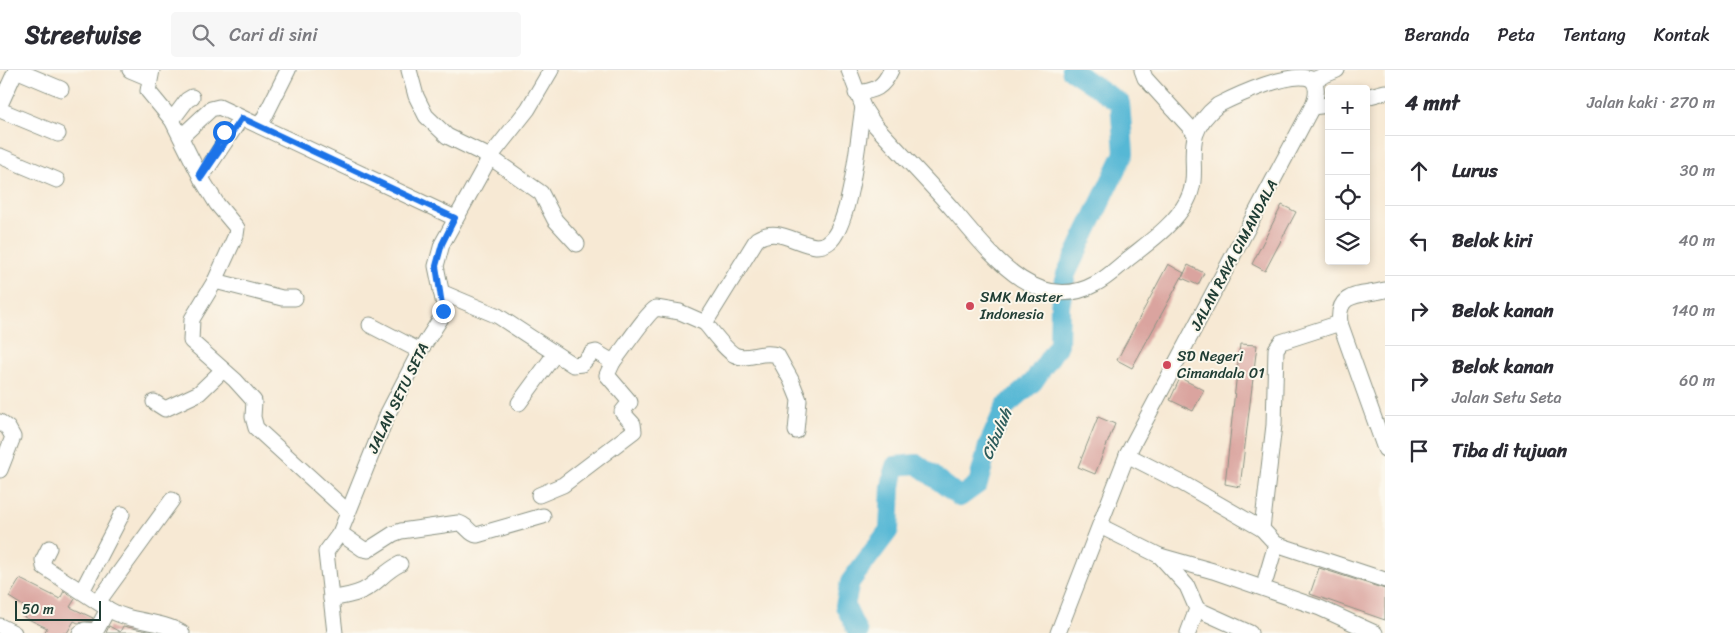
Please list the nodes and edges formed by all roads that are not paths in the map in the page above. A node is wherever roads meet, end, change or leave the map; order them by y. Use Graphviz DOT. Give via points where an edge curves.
graph roads {
  1 [pos="16,70"];
  2 [pos="130,70"];
  3 [pos="288,70"];
  4 [pos="409,70"];
  5 [pos="551,70"];
  6 [pos="849,70"];
  7 [pos="891,70"];
  8 [pos="1142,70"];
  9 [pos="1337,70"];
  10 [pos="1300,71"];
  11 [pos="151,74"];
  12 [pos="1313,80"];
  13 [pos="61,89"];
  14 [pos="1385,92"];
  15 [pos="856,93"];
  16 [pos="1370,96"];
  17 [pos="192,97"];
  18 [pos="1319,103"];
  19 [pos="0,105"];
  20 [pos="863,107"];
  21 [pos="0,110"];
  22 [pos="242,118"];
  23 [pos="172,120"];
  24 [pos="260,126"];
  25 [pos="224,132"];
  26 [pos="1195,133"];
  27 [pos="58,134"];
  28 [pos="181,137"];
  29 [pos="0,156"];
  30 [pos="490,157"];
  31 [pos="200,176"];
  32 [pos="57,180"];
  33 [pos="455,218"];
  34 [pos="578,244"];
  35 [pos="215,281"];
  36 [pos="1385,290"];
  37 [pos="441,292"];
  38 [pos="295,298"];
  39 [pos="705,323"];
  40 [pos="1340,323"];
  41 [pos="370,325"];
  42 [pos="420,351"];
  43 [pos="555,354"];
  44 [pos="613,362"];
  45 [pos="223,370"];
  46 [pos="519,403"];
  47 [pos="160,405"];
  48 [pos="268,405"];
  49 [pos="253,417"];
  50 [pos="0,422"];
  51 [pos="796,431"];
  52 [pos="1385,449"];
  53 [pos="1127,455"];
  54 [pos="0,470"];
  55 [pos="539,495"];
  56 [pos="172,500"];
  57 [pos="347,511"];
  58 [pos="122,514"];
  59 [pos="543,516"];
  60 [pos="1100,526"];
  61 [pos="1262,529"];
  62 [pos="340,533"];
  63 [pos="1276,544"];
  64 [pos="49,548"];
  65 [pos="1160,556"];
  66 [pos="400,564"];
  67 [pos="1266,578"];
  68 [pos="1385,580"];
  69 [pos="82,591"];
  70 [pos="331,599"];
  71 [pos="103,605"];
  72 [pos="1197,609"];
  73 [pos="0,626"];
  74 [pos="179,632"];
  75 [pos="14,633"];
  76 [pos="80,633"];
  77 [pos="335,633"];
  78 [pos="1058,633"];
  79 [pos="1188,633"];
  80 [pos="1250,633"];
  81 [pos="1375,633"];
  1 -- 13 [label="street"];
  1 -- 19 [label="street"];
  2 -- 11 [label="street"];
  3 -- 24 [label="street"];
  4 -- 30 [label="street" via="426,116 447,136"];
  5 -- 30 [label="street, JALAN SETU SETA" via="528,109"];
  6 -- 15 [label="street"];
  7 -- 15 [label="street" via="883,85"];
  8 -- 26 [label="street" via="1145,78"];
  9 -- 12 [label="street"];
  10 -- 12 [label="street"];
  10 -- 26 [label="street" via="1272,79 1218,105"];
  11 -- 23 [label="street" via="148,91"];
  12 -- 18 [label="street"];
  14 -- 16 [label="street"];
  15 -- 20 [label="street"];
  17 -- 23 [label="street"];
  18 -- 53 [label="street, JALAN RAYA CIMANDALA"];
  20 -- 26 [label="street" via="874,124 1011,274 1022,282 1064,292 1094,285 1109,275 1167,226 1184,207 1191,190"];
  20 -- 39 [label="street" via="851,183 834,238 827,244 816,246 778,234 757,239"];
  21 -- 27 [label="street"];
  22 -- 24 [label="street"];
  22 -- 28 [label="street" via="213,107"];
  22 -- 31 [label="street"];
  23 -- 28 [label="street"];
  24 -- 33 [label="street"];
  25 -- 31 [label="street"];
  28 -- 31 [label="street"];
  29 -- 32 [label="street"];
  30 -- 33 [label="street, JALAN SETU SETA"];
  30 -- 34 [label="street" via="541,194 555,220"];
  31 -- 35 [label="street" via="237,228"];
  33 -- 37 [label="street, JALAN SETU SETA" via="436,266"];
  35 -- 38 [label="street" via="282,298"];
  35 -- 45 [label="street" via="192,319 190,334 195,347"];
  36 -- 40 [label="street" via="1346,298 1338,310"];
  37 -- 42 [label="street, JALAN SETU SETA" via="444,305 441,318"];
  37 -- 43 [label="street" via="498,316"];
  39 -- 44 [label="street" via="680,312 656,308"];
  39 -- 51 [label="street" via="734,355 777,355 799,400"];
  40 -- 52 [label="street"];
  40 -- 61 [label="street" via="1281,342 1276,349 1274,425"];
  41 -- 42 [label="street"];
  42 -- 57 [label="street, JALAN SETU SETA" via="385,420"];
  43 -- 44 [label="street" via="573,365 582,364 596,352"];
  43 -- 46 [label="street"];
  44 -- 55 [label="street" via="607,375 630,402 622,411 634,424 634,431 563,485"];
  45 -- 47 [label="street" via="199,393"];
  45 -- 49 [label="street" via="254,400"];
  48 -- 49 [label="street"];
  49 -- 57 [label="street" via="256,428"];
  50 -- 54 [label="street" via="13,437"];
  53 -- 60 [label="street, JALAN RAYA CIMANDALA"];
  53 -- 61 [label="street"];
  56 -- 71 [label="street"];
  57 -- 62 [label="street, JALAN SETU SETA"];
  58 -- 69 [label="street"];
  59 -- 62 [label="street" via="478,536 458,523 401,531 368,550"];
  60 -- 65 [label="street"];
  60 -- 78 [label="street, JALAN RAYA CIMANDALA"];
  61 -- 63 [label="street"];
  62 -- 70 [label="street, JALAN SETU SETA" via="326,552"];
  63 -- 67 [label="street"];
  63 -- 68 [label="street"];
  64 -- 69 [label="street" via="43,560 44,567"];
  65 -- 72 [label="street" via="1187,586"];
  65 -- 81 [label="street" via="1320,608"];
  66 -- 70 [label="street" via="382,574 363,591"];
  69 -- 71 [label="street"];
  70 -- 77 [label="street, JALAN SETU SETA"];
  71 -- 74 [label="street" via="118,614"];
  71 -- 76 [label="street" via="96,631"];
  72 -- 79 [label="street"];
  72 -- 80 [label="street"];
  73 -- 75 [label="street"];
}
